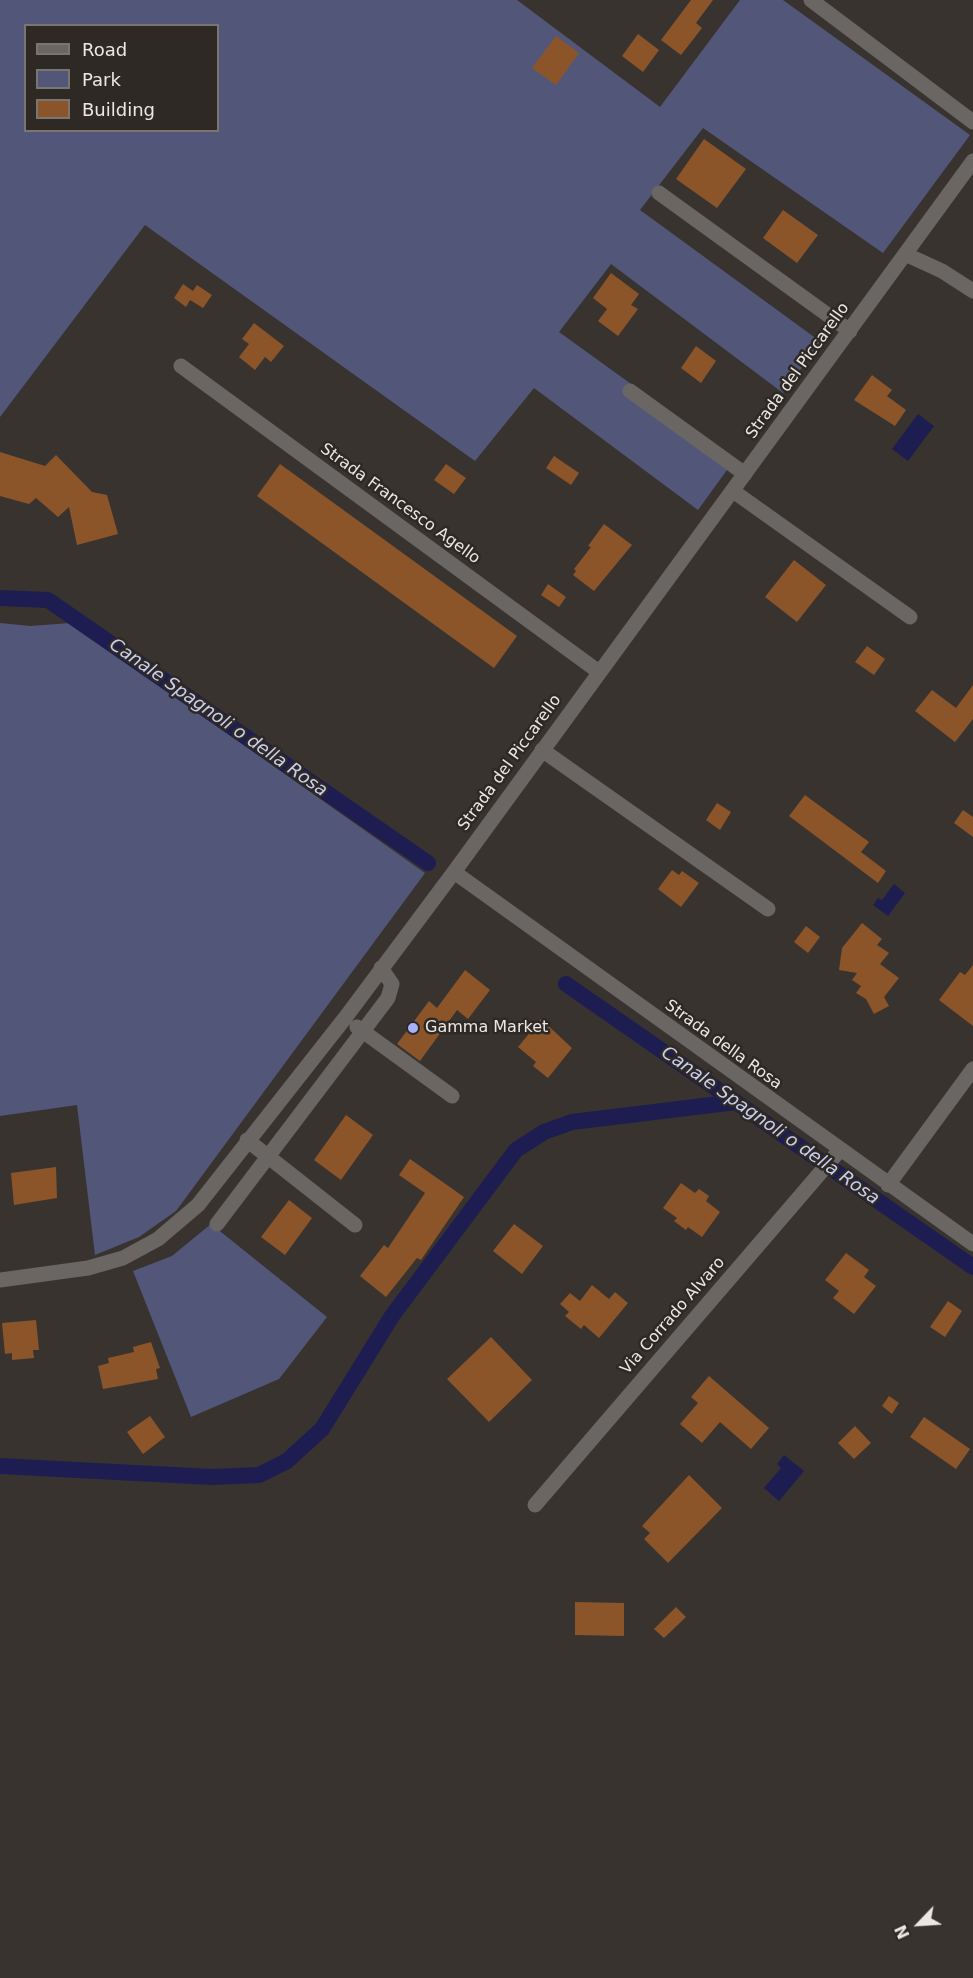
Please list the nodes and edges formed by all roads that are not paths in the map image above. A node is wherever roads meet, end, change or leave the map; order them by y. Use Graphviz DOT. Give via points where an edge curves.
graph roads {
  1 [pos="811,0"];
  2 [pos="973,122"];
  3 [pos="973,161"];
  4 [pos="660,194"];
  5 [pos="905,254"];
  6 [pos="973,291"];
  7 [pos="850,330"];
  8 [pos="181,366"];
  9 [pos="630,391"];
  10 [pos="745,474"];
  11 [pos="733,491"];
  12 [pos="909,617"];
  13 [pos="599,672"];
  14 [pos="542,750"];
  15 [pos="454,872"];
  16 [pos="768,909"];
  17 [pos="381,968"];
  18 [pos="345,1018"];
  19 [pos="363,1031"];
  20 [pos="973,1069"];
  21 [pos="452,1096"];
  22 [pos="247,1140"];
  23 [pos="839,1151"];
  24 [pos="268,1157"];
  25 [pos="888,1185"];
  26 [pos="217,1224"];
  27 [pos="356,1225"];
  28 [pos="973,1244"];
  29 [pos="0,1280"];
  30 [pos="535,1505"];
  1 -- 2 [label="street"];
  3 -- 5 [label="street, Strada del Piccarello"];
  4 -- 7 [label="street"];
  5 -- 6 [label="street"];
  5 -- 7 [label="street, Strada del Piccarello"];
  7 -- 10 [label="street, Strada del Piccarello"];
  8 -- 13 [label="street, Strada Francesco Agello"];
  9 -- 10 [label="street"];
  10 -- 11 [label="street, Strada del Piccarello"];
  11 -- 12 [label="street"];
  11 -- 13 [label="street, Strada del Piccarello"];
  13 -- 14 [label="street, Strada del Piccarello"];
  14 -- 15 [label="street, Strada del Piccarello"];
  14 -- 16 [label="street"];
  15 -- 17 [label="street, Strada del Piccarello"];
  15 -- 23 [label="street, Strada della Rosa"];
  17 -- 18 [label="street, Strada del Piccarello"];
  17 -- 19 [label="street" via="390,979 390,993"];
  18 -- 19 [label="street"];
  18 -- 22 [label="street, Strada del Piccarello"];
  19 -- 21 [label="street"];
  19 -- 24 [label="street"];
  20 -- 25 [label="street"];
  22 -- 24 [label="street"];
  22 -- 29 [label="street, Strada del Piccarello" via="198,1205 144,1248 88,1268"];
  23 -- 25 [label="street, Strada della Rosa"];
  23 -- 30 [label="street, Via Corrado Alvaro"];
  24 -- 26 [label="street"];
  24 -- 27 [label="street"];
  25 -- 28 [label="street, Strada della Rosa"];
}
